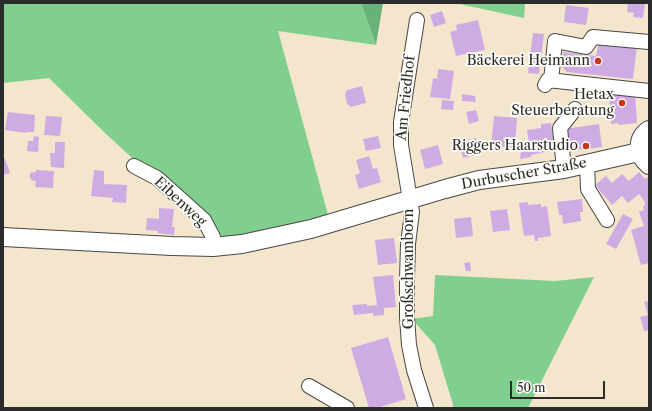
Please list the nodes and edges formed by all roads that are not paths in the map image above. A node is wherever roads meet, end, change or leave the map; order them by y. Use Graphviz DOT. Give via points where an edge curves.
graph roads {
  1 [pos="417,20"];
  2 [pos="649,42"];
  3 [pos="548,80"];
  4 [pos="649,86"];
  5 [pos="649,91"];
  6 [pos="575,109"];
  7 [pos="649,130"];
  8 [pos="644,159"];
  9 [pos="587,163"];
  10 [pos="134,166"];
  11 [pos="564,169"];
  12 [pos="409,200"];
  13 [pos="607,220"];
  14 [pos="3,237"];
  15 [pos="213,247"];
  16 [pos="309,386"];
  17 [pos="347,408"];
  18 [pos="426,408"];
  1 -- 12 [label="street, Am Friedhof" via="401,122 401,145"];
  2 -- 3 [label="street" via="593,37 586,47 555,41"];
  3 -- 4 [label="street"];
  3 -- 5 [label="street"];
  6 -- 11 [label="street" via="560,128"];
  7 -- 8 [label="main road" via="644,133 639,144"];
  8 -- 9 [label="main road, Durbuscher Straße"];
  9 -- 11 [label="main road, Durbuscher Straße"];
  9 -- 13 [label="street" via="588,189"];
  10 -- 15 [label="street, Eibenweg" via="157,178 204,220 213,237"];
  11 -- 12 [label="main road, Durbuscher Straße" via="479,180"];
  12 -- 15 [label="main road, Durbuscher Straße" via="311,229 242,244"];
  12 -- 18 [label="street, Großschwamborn" via="412,212 407,273 408,331 414,370"];
  14 -- 15 [label="main road, Durbuscher Straße"];
  16 -- 17 [label="street"];
}
